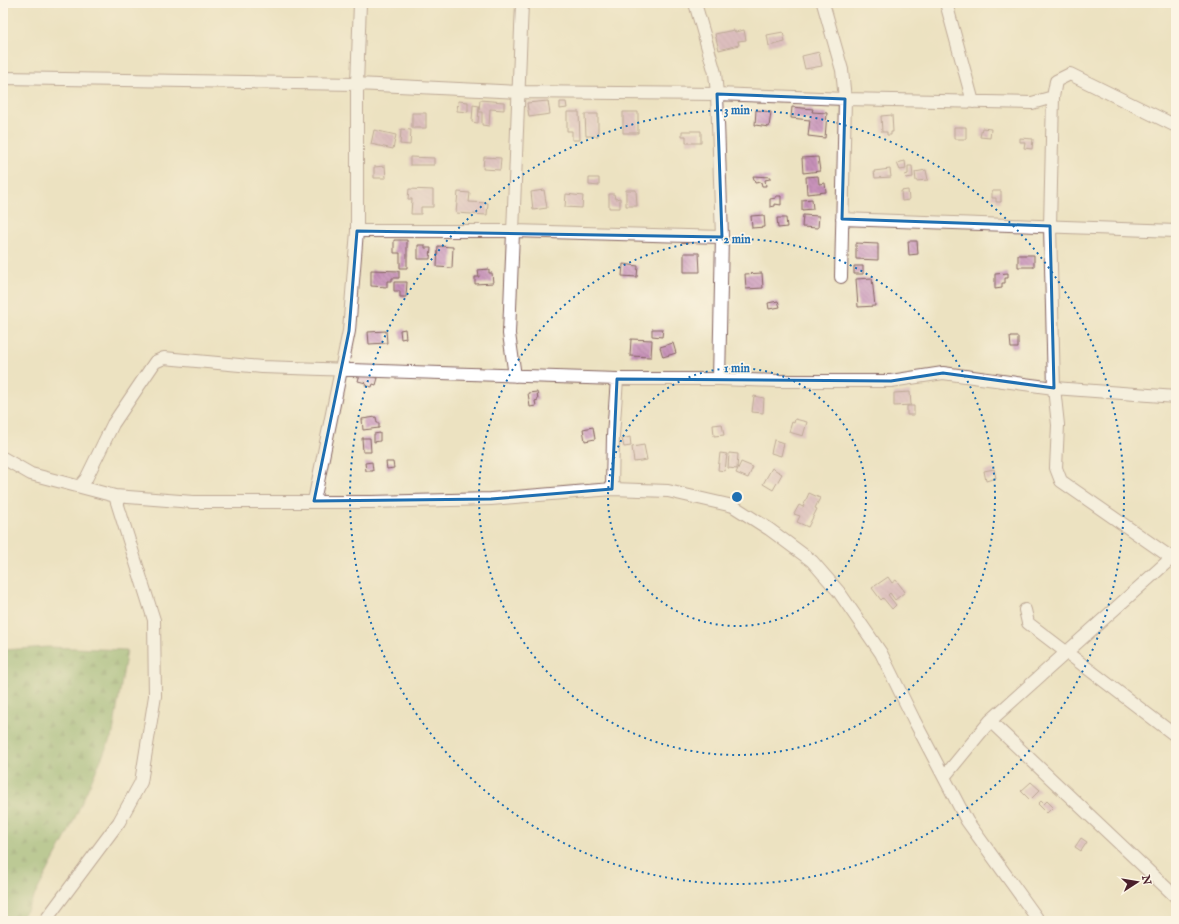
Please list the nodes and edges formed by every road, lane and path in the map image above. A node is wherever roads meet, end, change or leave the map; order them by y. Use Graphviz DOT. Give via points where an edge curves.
graph roads {
  1 [pos="360,3"];
  2 [pos="522,3"];
  3 [pos="696,3"];
  4 [pos="823,3"];
  5 [pos="946,3"];
  6 [pos="3,78"];
  7 [pos="357,84"];
  8 [pos="519,92"];
  9 [pos="717,94"];
  10 [pos="1054,97"];
  11 [pos="845,100"];
  12 [pos="973,102"];
  13 [pos="1176,126"];
  14 [pos="842,219"];
  15 [pos="1050,226"];
  16 [pos="357,231"];
  17 [pos="514,231"];
  18 [pos="1176,232"];
  19 [pos="722,237"];
  20 [pos="841,277"];
  21 [pos="341,371"];
  22 [pos="515,376"];
  23 [pos="719,378"];
  24 [pos="617,379"];
  25 [pos="1054,388"];
  26 [pos="1176,397"];
  27 [pos="3,458"];
  28 [pos="80,486"];
  29 [pos="612,489"];
  30 [pos="115,496"];
  31 [pos="314,501"];
  32 [pos="1175,557"];
  33 [pos="1025,610"];
  34 [pos="1066,652"];
  35 [pos="990,721"];
  36 [pos="1176,736"];
  37 [pos="944,777"];
  38 [pos="1176,897"];
  39 [pos="45,921"];
  40 [pos="1039,921"];
  1 -- 7 [label="street"];
  2 -- 8 [label="street"];
  3 -- 9 [label="street" via="715,72"];
  4 -- 11 [label="street" via="842,70"];
  5 -- 12 [label="street"];
  6 -- 7 [label="street"];
  7 -- 8 [label="street"];
  7 -- 16 [label="street"];
  8 -- 9 [label="street"];
  8 -- 17 [label="street"];
  9 -- 11 [label="street"];
  9 -- 19 [label="street"];
  10 -- 12 [label="street" via="1032,103"];
  10 -- 13 [label="street" via="1056,81 1070,74"];
  10 -- 15 [label="street"];
  11 -- 12 [label="street"];
  11 -- 14 [label="street"];
  14 -- 15 [label="street"];
  14 -- 20 [label="street"];
  15 -- 18 [label="street"];
  15 -- 25 [label="street"];
  16 -- 17 [label="street"];
  16 -- 21 [label="street" via="348,331"];
  17 -- 19 [label="street"];
  17 -- 22 [label="street" via="509,334"];
  19 -- 23 [label="street"];
  21 -- 22 [label="street"];
  21 -- 28 [label="street" via="164,358 155,362 113,424 86,479"];
  21 -- 31 [label="street"];
  22 -- 24 [label="street"];
  23 -- 24 [label="street"];
  23 -- 25 [label="street" via="779,382 891,381 943,373"];
  24 -- 29 [label="street"];
  25 -- 26 [label="street"];
  25 -- 32 [label="street" via="1058,425 1056,468 1061,481"];
  27 -- 28 [label="street" via="31,474"];
  28 -- 30 [label="street"];
  29 -- 31 [label="street" via="491,499"];
  29 -- 37 [label="street" via="668,491 733,506 812,561 839,592 881,653"];
  30 -- 31 [label="street" via="194,502"];
  30 -- 39 [label="street" via="154,620 156,696 141,782 120,822"];
  32 -- 34 [label="street"];
  33 -- 34 [label="street" via="1028,624"];
  34 -- 35 [label="street"];
  34 -- 36 [label="street"];
  35 -- 37 [label="street"];
  35 -- 38 [label="street"];
  37 -- 40 [label="street" via="967,821"];
}
